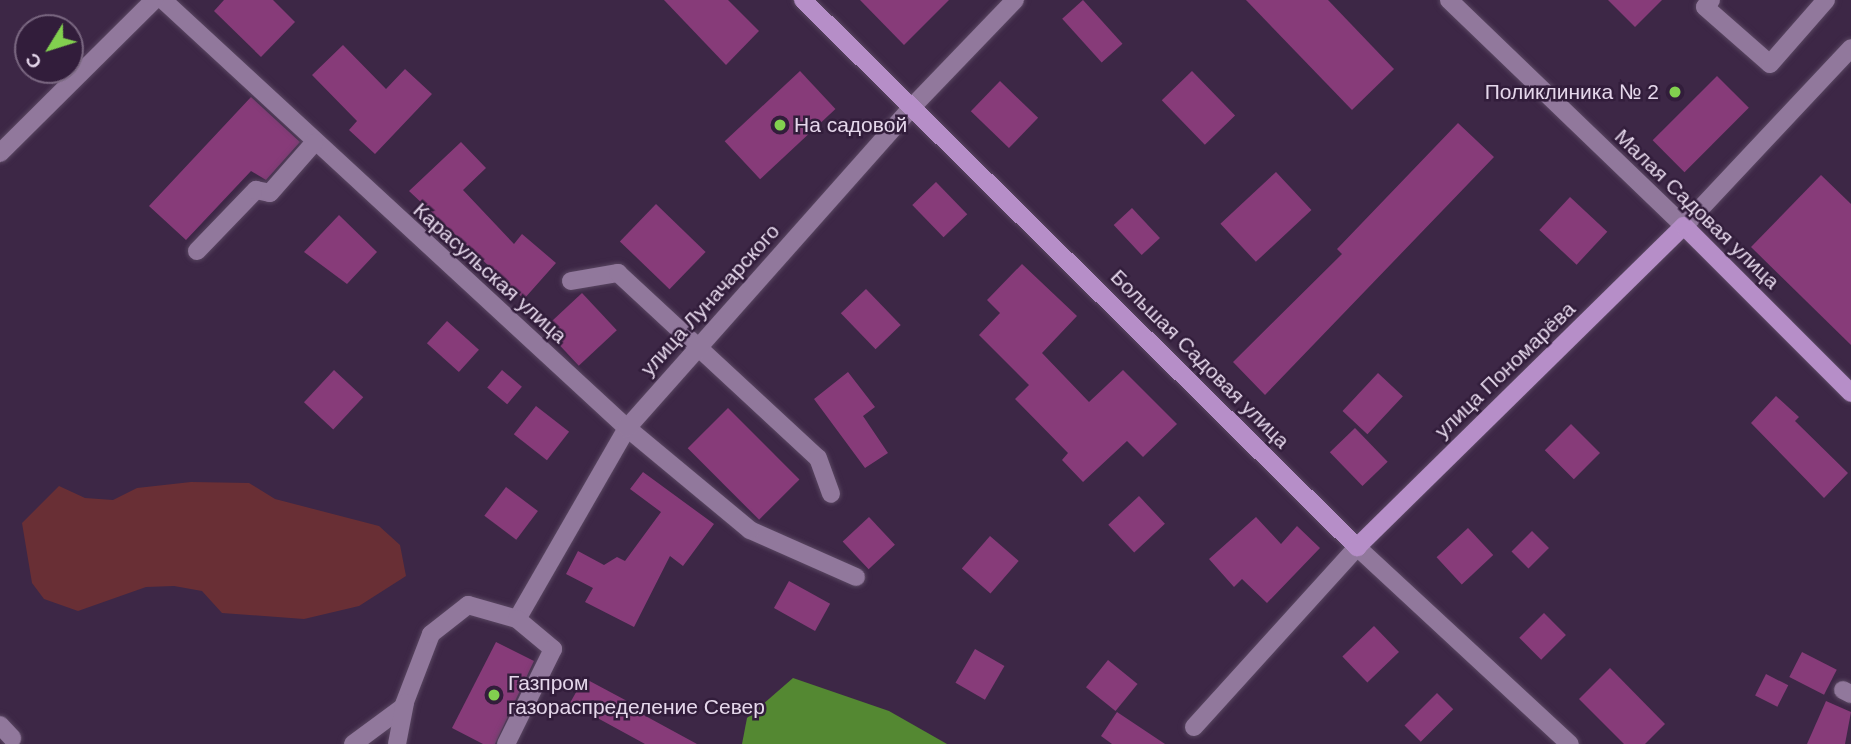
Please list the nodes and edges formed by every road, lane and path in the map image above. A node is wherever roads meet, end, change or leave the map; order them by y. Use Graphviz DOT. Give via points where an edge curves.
graph roads {
  1 [pos="154,0"];
  2 [pos="163,0"];
  3 [pos="803,0"];
  4 [pos="1015,0"];
  5 [pos="1449,0"];
  6 [pos="1710,0"];
  7 [pos="1826,0"];
  8 [pos="1851,48"];
  9 [pos="913,106"];
  10 [pos="314,143"];
  11 [pos="0,153"];
  12 [pos="1684,226"];
  13 [pos="197,251"];
  14 [pos="571,281"];
  15 [pos="699,347"];
  16 [pos="1851,393"];
  17 [pos="626,428"];
  18 [pos="831,494"];
  19 [pos="1357,547"];
  20 [pos="856,577"];
  21 [pos="517,619"];
  22 [pos="406,698"];
  23 [pos="1194,727"];
  24 [pos="353,744"];
  25 [pos="397,744"];
  26 [pos="506,744"];
  27 [pos="1570,744"];
  1 -- 11 [label="street"];
  2 -- 10 [label="street, Карасульская улица"];
  3 -- 9 [label="main road, Большая Садовая улица"];
  4 -- 9 [label="street, улица Луначарского"];
  5 -- 12 [label="street, Малая Садовая улица"];
  6 -- 7 [label="street" via="1705,7 1770,64"];
  8 -- 12 [label="street, улица Пономарёва"];
  9 -- 15 [label="street, улица Луначарского"];
  9 -- 19 [label="main road, Большая Садовая улица"];
  10 -- 13 [label="street" via="270,193 256,190"];
  10 -- 17 [label="street, Карасульская улица"];
  12 -- 16 [label="main road, Малая Садовая улица"];
  12 -- 19 [label="main road, улица Пономарёва"];
  14 -- 15 [label="street" via="618,273"];
  15 -- 17 [label="street, улица Луначарского"];
  15 -- 18 [label="street" via="818,458"];
  17 -- 20 [label="street" via="750,530"];
  17 -- 21 [label="street"];
  19 -- 23 [label="street, улица Пономарёва"];
  19 -- 27 [label="street, Большая Садовая улица"];
  21 -- 22 [label="street" via="468,605 431,634"];
  21 -- 26 [label="street" via="553,649"];
  22 -- 24 [label="street" via="402,707"];
  22 -- 25 [label="street"];
}
